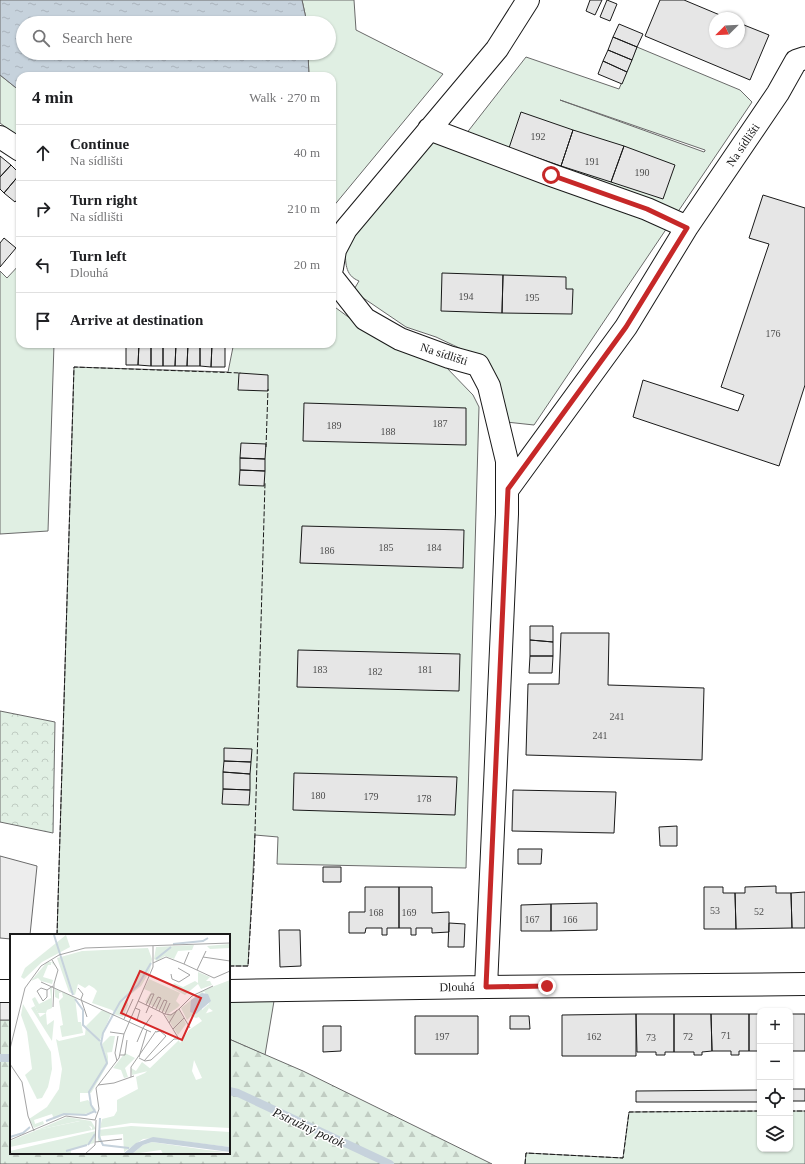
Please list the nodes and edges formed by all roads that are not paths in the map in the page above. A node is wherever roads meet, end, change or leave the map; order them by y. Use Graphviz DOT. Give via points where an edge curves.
graph roads {
  1 [pos="528,0"];
  2 [pos="800,59"];
  3 [pos="429,129"];
  4 [pos="0,137"];
  5 [pos="16,147"];
  6 [pos="687,228"];
  7 [pos="336,248"];
  8 [pos="336,282"];
  9 [pos="508,489"];
  10 [pos="805,984"];
  11 [pos="486,987"];
  12 [pos="230,992"];
  1 -- 3 [label="street" via="497,49"];
  2 -- 6 [label="street, Na sídlišti"];
  3 -- 6 [label="street" via="647,209"];
  3 -- 7 [label="street" via="346,229"];
  4 -- 5 [label="street"];
  6 -- 9 [label="street, Na sídlišti" via="626,327"];
  8 -- 9 [label="street, Na sídlišti" via="365,319 400,339 478,365 489,386 504,446"];
  9 -- 11 [label="street, Na sídlišti"];
  10 -- 11 [label="street, Dlouhá"];
  11 -- 12 [label="street, Dlouhá"];
}
